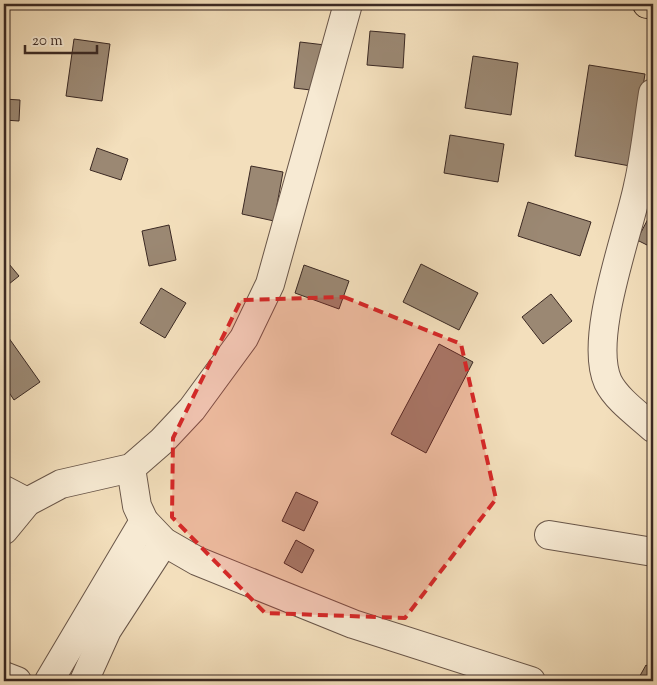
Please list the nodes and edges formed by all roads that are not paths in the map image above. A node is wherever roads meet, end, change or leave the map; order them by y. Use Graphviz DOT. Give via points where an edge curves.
graph roads {
  1 [pos="348,4"];
  2 [pos="647,4"];
  3 [pos="653,4"];
  4 [pos="653,93"];
  5 [pos="646,190"];
  6 [pos="653,428"];
  7 [pos="131,468"];
  8 [pos="15,496"];
  9 [pos="144,521"];
  10 [pos="4,530"];
  11 [pos="549,535"];
  12 [pos="164,542"];
  13 [pos="653,552"];
  14 [pos="4,676"];
  15 [pos="17,681"];
  16 [pos="49,681"];
  17 [pos="84,681"];
  18 [pos="531,681"];
  1 -- 7 [label="street" via="270,284 244,338 192,409"];
  2 -- 3 [label="main road"];
  4 -- 5 [label="street"];
  5 -- 6 [label="street" via="602,332 603,365 613,390"];
  7 -- 8 [label="street"];
  7 -- 9 [label="street" via="137,506"];
  8 -- 10 [label="street"];
  9 -- 12 [label="street"];
  9 -- 16 [label="street"];
  11 -- 13 [label="street"];
  12 -- 17 [label="street" via="106,630"];
  12 -- 18 [label="street" via="197,561 353,624"];
  14 -- 15 [label="street"];
}
